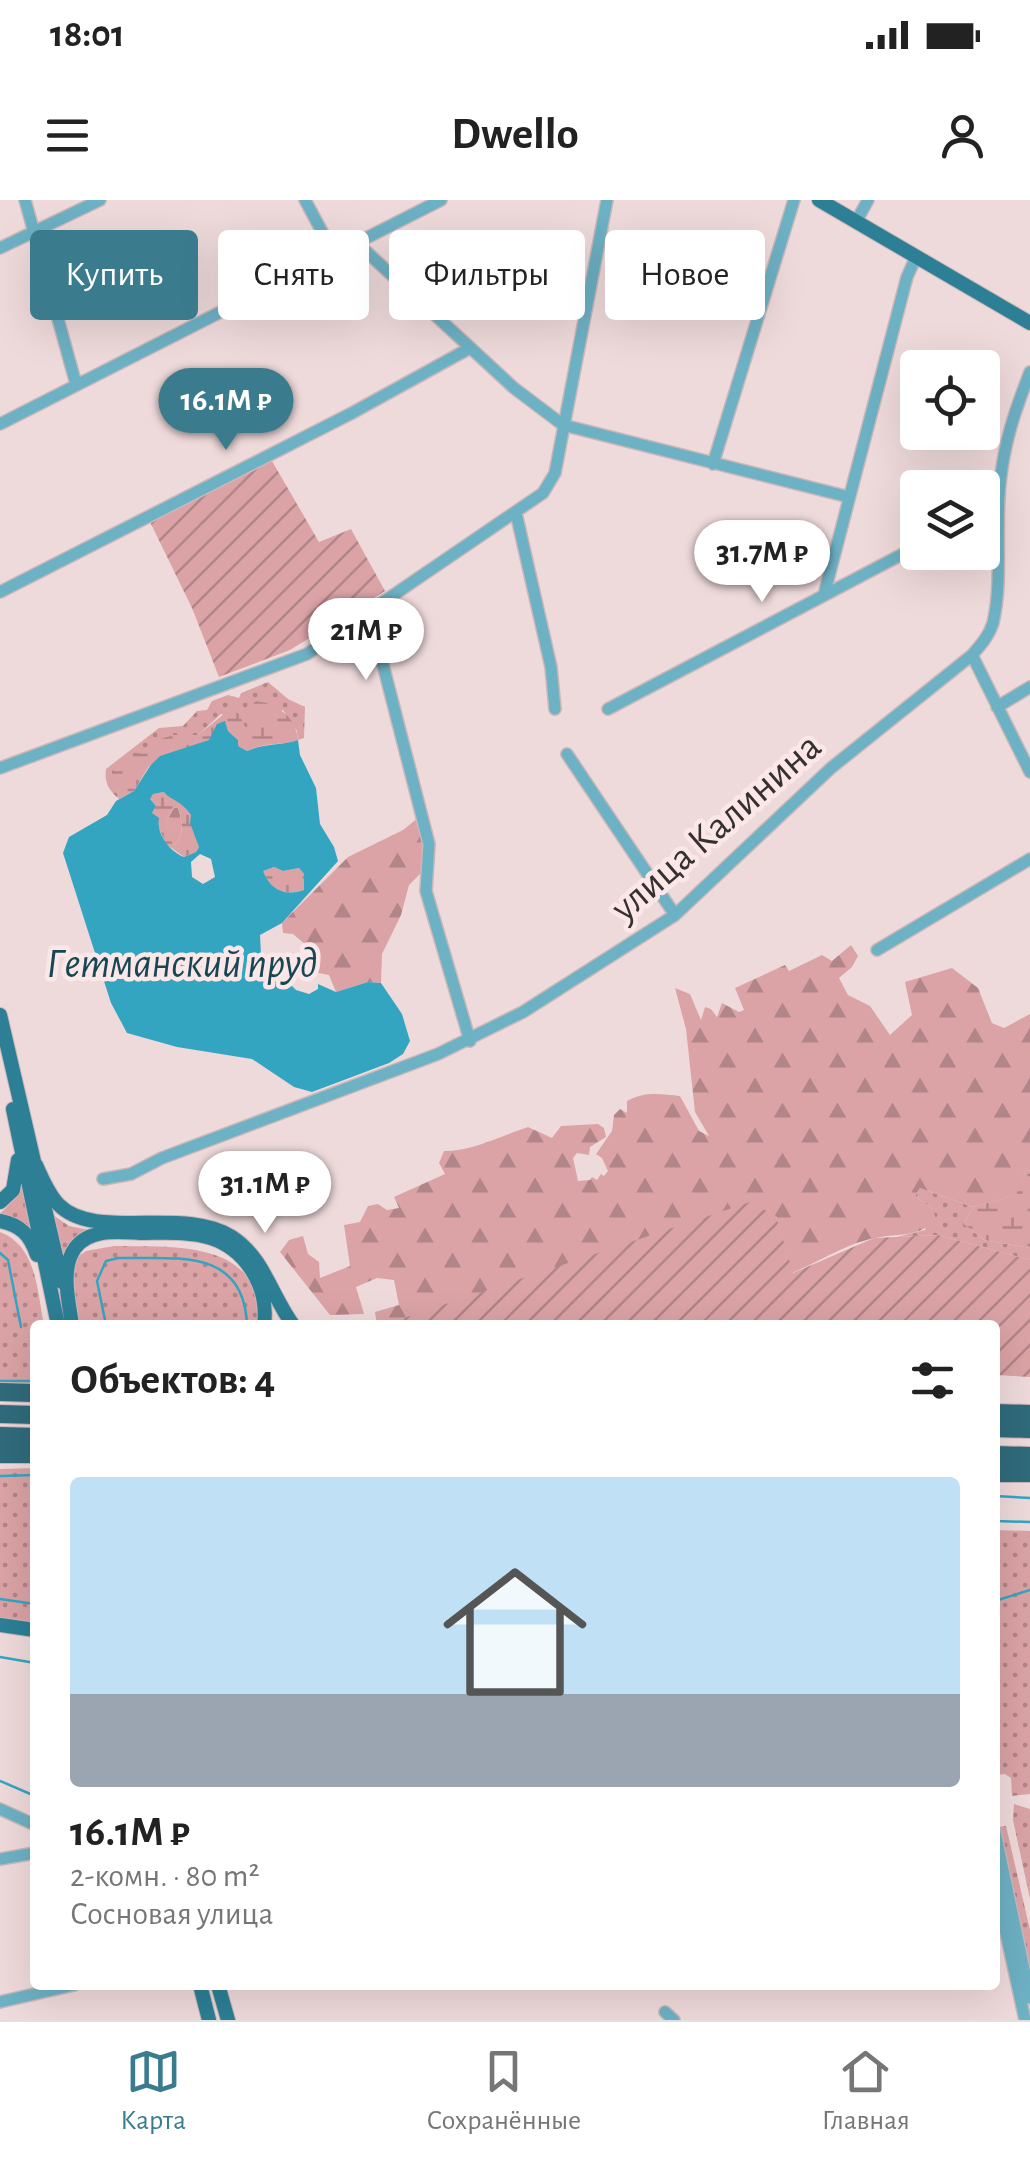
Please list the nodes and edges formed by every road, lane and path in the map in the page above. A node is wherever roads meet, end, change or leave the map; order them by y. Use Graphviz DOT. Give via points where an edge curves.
graph roads {
  1 [pos="26,200"];
  2 [pos="100,200"];
  3 [pos="305,200"];
  4 [pos="441,200"];
  5 [pos="606,200"];
  6 [pos="794,200"];
  7 [pos="819,200"];
  8 [pos="868,200"];
  9 [pos="856,222"];
  10 [pos="35,230"];
  11 [pos="37,230"];
  12 [pos="321,230"];
  13 [pos="30,233"];
  14 [pos="369,236"];
  15 [pos="0,248"];
  16 [pos="369,255"];
  17 [pos="916,257"];
  18 [pos="218,312"];
  19 [pos="59,320"];
  20 [pos="1030,324"];
  21 [pos="470,348"];
  22 [pos="1030,372"];
  23 [pos="76,384"];
  24 [pos="0,424"];
  25 [pos="563,425"];
  26 [pos="714,464"];
  27 [pos="1000,495"];
  28 [pos="849,496"];
  29 [pos="516,512"];
  30 [pos="900,555"];
  31 [pos="995,570"];
  32 [pos="0,592"];
  33 [pos="824,595"];
  34 [pos="370,614"];
  35 [pos="972,656"];
  36 [pos="1030,687"];
  37 [pos="997,706"];
  38 [pos="556,708"];
  39 [pos="608,709"];
  40 [pos="568,754"];
  41 [pos="0,768"];
  42 [pos="1030,772"];
  43 [pos="1030,859"];
  44 [pos="675,915"];
  45 [pos="877,950"];
  46 [pos="0,1014"];
  47 [pos="0,1040"];
  48 [pos="470,1041"];
  49 [pos="9,1090"];
  50 [pos="36,1164"];
  51 [pos="103,1180"];
  52 [pos="0,1202"];
  53 [pos="0,1221"];
  54 [pos="52,1297"];
  55 [pos="57,1320"];
  56 [pos="71,1320"];
  57 [pos="71,1320"];
  58 [pos="264,1320"];
  59 [pos="290,1320"];
  60 [pos="0,1392"];
  61 [pos="30,1393"];
  62 [pos="1000,1413"];
  63 [pos="0,1414"];
  64 [pos="1030,1414"];
  65 [pos="30,1415"];
  66 [pos="1000,1428"];
  67 [pos="1030,1429"];
  68 [pos="0,1436"];
  69 [pos="30,1436"];
  70 [pos="30,1455"];
  71 [pos="1000,1455"];
  72 [pos="0,1456"];
  73 [pos="1030,1456"];
  74 [pos="1000,1472"];
  75 [pos="1030,1473"];
  76 [pos="0,1628"];
  77 [pos="30,1632"];
  78 [pos="0,1809"];
  79 [pos="30,1822"];
  80 [pos="30,1854"];
  81 [pos="1000,1856"];
  82 [pos="0,1860"];
  83 [pos="1000,1906"];
  84 [pos="52,1990"];
  85 [pos="201,1990"];
  86 [pos="220,1990"];
  87 [pos="1030,1998"];
  88 [pos="0,2002"];
  89 [pos="209,2020"];
  90 [pos="228,2020"];
  91 [pos="1025,2020"];
  1 -- 10 [label="street"];
  2 -- 11 [label="street"];
  3 -- 12 [label="street"];
  4 -- 14 [label="street"];
  5 -- 25 [label="street"];
  6 -- 26 [label="street"];
  7 -- 9 [label="main road"];
  8 -- 9 [label="street"];
  9 -- 17 [label="main road"];
  13 -- 15 [label="street"];
  16 -- 21 [label="street"];
  17 -- 20 [label="main road"];
  17 -- 28 [label="street"];
  18 -- 23 [label="street"];
  19 -- 23 [label="street"];
  21 -- 25 [label="street"];
  21 -- 32 [label="street"];
  22 -- 27 [label="street, улица Калинина" via="1008,429"];
  23 -- 24 [label="street"];
  25 -- 26 [label="street"];
  25 -- 29 [label="street" via="551,484"];
  26 -- 28 [label="street"];
  28 -- 33 [label="street"];
  29 -- 34 [label="street"];
  29 -- 38 [label="street"];
  30 -- 33 [label="street"];
  31 -- 35 [label="street, улица Калинина" via="992,624"];
  33 -- 39 [label="street"];
  34 -- 41 [label="street" via="294,660"];
  34 -- 48 [label="street" via="429,844 426,891"];
  35 -- 37 [label="street"];
  35 -- 44 [label="street, улица Калинина" via="831,768"];
  36 -- 37 [label="street"];
  37 -- 42 [label="street"];
  40 -- 44 [label="street"];
  43 -- 45 [label="street"];
  44 -- 48 [label="street, улица Калинина"];
  46 -- 50 [label="main road"];
  47 -- 49 [label="main road"];
  48 -- 51 [label="street, улица Калинина"];
  49 -- 52 [label="main road" via="18,1174"];
  49 -- 54 [label="main road"];
  50 -- 56 [label="main road"];
  50 -- 59 [label="main road" via="48,1192 72,1214 182,1223 228,1234 256,1258"];
  53 -- 54 [label="main road" via="32,1241"];
  54 -- 55 [label="main road"];
  57 -- 58 [label="main road" via="70,1259 76,1247 106,1232 196,1235 223,1244 255,1274"];
  60 -- 61 [label="highway"];
  62 -- 64 [label="highway"];
  63 -- 65 [label="highway"];
  66 -- 67 [label="highway"];
  68 -- 69 [label="highway"];
  70 -- 72 [label="highway"];
  71 -- 73 [label="highway"];
  74 -- 75 [label="highway"];
  76 -- 77 [label="main road"];
  78 -- 79 [label="street"];
  80 -- 82 [label="street"];
  81 -- 87 [label="street"];
  83 -- 91 [label="street"];
  84 -- 88 [label="street"];
  85 -- 89 [label="main road"];
  86 -- 90 [label="main road"];
}
